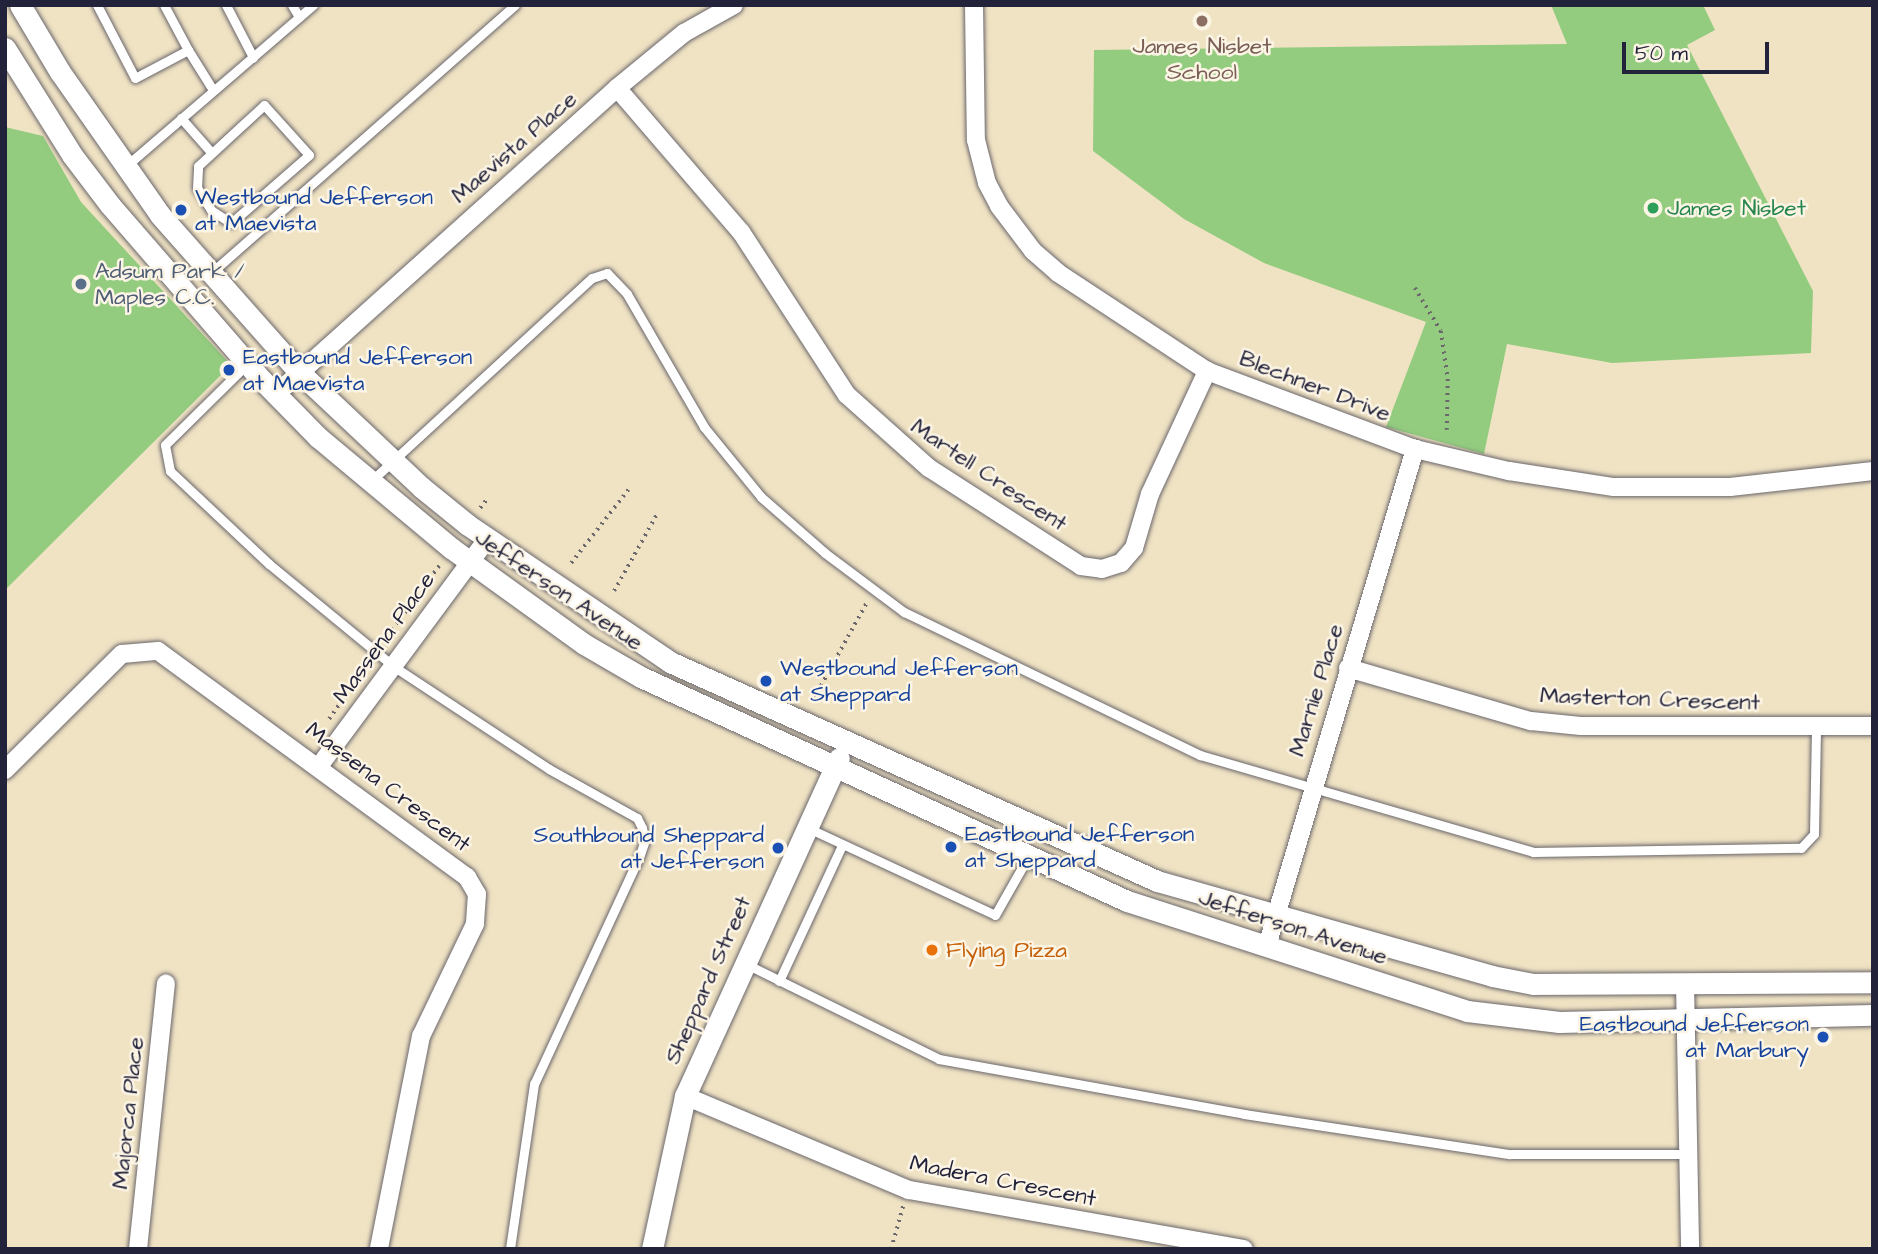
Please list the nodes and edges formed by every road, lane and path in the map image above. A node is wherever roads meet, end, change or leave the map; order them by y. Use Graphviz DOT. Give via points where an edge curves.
graph roads {
  1 [pos="20,5"];
  2 [pos="97,5"];
  3 [pos="164,5"];
  4 [pos="226,5"];
  5 [pos="292,5"];
  6 [pos="313,5"];
  7 [pos="514,5"];
  8 [pos="734,5"];
  9 [pos="974,5"];
  10 [pos="299,18"];
  11 [pos="188,51"];
  12 [pos="253,57"];
  13 [pos="8,59"];
  14 [pos="617,88"];
  15 [pos="213,90"];
  16 [pos="181,118"];
  17 [pos="210,151"];
  18 [pos="125,167"];
  19 [pos="110,205"];
  20 [pos="210,274"];
  21 [pos="1415,288"];
  22 [pos="247,364"];
  23 [pos="298,371"];
  24 [pos="1208,371"];
  25 [pos="275,395"];
  26 [pos="1447,430"];
  27 [pos="1415,449"];
  28 [pos="393,460"];
  29 [pos="1873,471"];
  30 [pos="370,482"];
  31 [pos="628,490"];
  32 [pos="657,514"];
  33 [pos="487,539"];
  34 [pos="470,562"];
  35 [pos="570,563"];
  36 [pos="874,590"];
  37 [pos="614,591"];
  38 [pos="393,666"];
  39 [pos="1348,668"];
  40 [pos="814,698"];
  41 [pos="1873,726"];
  42 [pos="1816,727"];
  43 [pos="846,743"];
  44 [pos="320,765"];
  45 [pos="833,769"];
  46 [pos="5,770"];
  47 [pos="1312,788"];
  48 [pos="806,827"];
  49 [pos="842,845"];
  50 [pos="1028,857"];
  51 [pos="1274,913"];
  52 [pos="1267,946"];
  53 [pos="742,962"];
  54 [pos="779,981"];
  55 [pos="1873,982"];
  56 [pos="166,983"];
  57 [pos="1685,983"];
  58 [pos="1873,1015"];
  59 [pos="1688,1017"];
  60 [pos="685,1096"];
  61 [pos="1688,1154"];
  62 [pos="905,1200"];
  63 [pos="138,1249"];
  64 [pos="379,1249"];
  65 [pos="510,1249"];
  66 [pos="652,1249"];
  67 [pos="891,1249"];
  68 [pos="1244,1249"];
  69 [pos="1690,1249"];
  1 -- 18 [label="street, Jefferson Avenue"];
  2 -- 11 [label="lane" via="135,78"];
  3 -- 11 [label="lane"];
  4 -- 12 [label="lane"];
  5 -- 10 [label="lane"];
  6 -- 10 [label="lane"];
  7 -- 20 [label="lane"];
  8 -- 14 [label="street, Maevista Place" via="684,33"];
  9 -- 24 [label="street, Blechner Drive" via="976,139 987,183 999,206 1033,251 1058,273"];
  10 -- 12 [label="lane"];
  11 -- 15 [label="lane"];
  12 -- 15 [label="lane"];
  13 -- 19 [label="street, Jefferson Avenue"];
  14 -- 23 [label="street, Maevista Place"];
  14 -- 24 [label="street, Martell Crescent" via="741,232 847,395 929,468 1081,566 1102,569 1121,563 1134,548 1150,494"];
  15 -- 16 [label="lane"];
  16 -- 17 [label="lane"];
  16 -- 18 [label="lane"];
  17 -- 17 [label="lane" via="198,166 197,188 211,210 231,223 309,155 264,105"];
  18 -- 19 [label="street"];
  18 -- 20 [label="street, Jefferson Avenue"];
  19 -- 22 [label="street, Jefferson Avenue"];
  20 -- 23 [label="street, Jefferson Avenue"];
  21 -- 26 [label="path" via="1441,331 1448,379"];
  22 -- 25 [label="street, Jefferson Avenue"];
  22 -- 38 [label="lane" via="165,445 170,471 269,564"];
  23 -- 25 [label="street, Maevista Place"];
  23 -- 28 [label="street, Jefferson Avenue"];
  24 -- 27 [label="street, Blechner Drive"];
  25 -- 30 [label="street, Jefferson Avenue"];
  27 -- 29 [label="street, Blechner Drive" via="1509,471 1667,490 1788,483"];
  27 -- 39 [label="street, Marnie Place"];
  28 -- 30 [label="lane"];
  28 -- 33 [label="street, Jefferson Avenue"];
  28 -- 36 [label="lane" via="592,278 607,273 627,294 704,427 761,496"];
  30 -- 34 [label="street, Jefferson Avenue"];
  31 -- 35 [label="path"];
  32 -- 37 [label="path"];
  33 -- 34 [label="street, Massena Place"];
  33 -- 43 [label="street, Jefferson Avenue" via="670,662"];
  34 -- 38 [label="street, Massena Place"];
  34 -- 45 [label="street, Jefferson Avenue" via="584,644 641,677"];
  36 -- 40 [label="path"];
  36 -- 47 [label="lane" via="904,612 1129,723 1200,755"];
  38 -- 44 [label="street, Massena Place"];
  38 -- 65 [label="lane" via="538,762 637,818 645,840 534,1084"];
  39 -- 42 [label="street, Masterton Crescent" via="1531,720 1581,726"];
  39 -- 47 [label="street, Marnie Place"];
  41 -- 42 [label="street, Masterton Crescent"];
  42 -- 47 [label="lane" via="1814,834 1801,848 1533,852"];
  43 -- 45 [label="street, Sheppard Street"];
  43 -- 51 [label="street, Jefferson Avenue" via="1157,881"];
  44 -- 46 [label="street, Massena Crescent" via="158,651 138,650 122,654"];
  44 -- 64 [label="street, Massena Crescent" via="467,877 477,894 468,945 421,1036"];
  45 -- 48 [label="street, Sheppard Street"];
  45 -- 50 [label="street, Jefferson Avenue"];
  47 -- 51 [label="street, Marnie Place"];
  48 -- 49 [label="lane"];
  48 -- 53 [label="street, Sheppard Street"];
  49 -- 50 [label="lane" via="995,915"];
  49 -- 54 [label="lane"];
  50 -- 52 [label="street, Jefferson Avenue" via="1127,901"];
  51 -- 52 [label="street, Marnie Place"];
  51 -- 57 [label="street, Jefferson Avenue" via="1533,984"];
  52 -- 59 [label="street, Jefferson Avenue" via="1467,1011 1559,1022"];
  53 -- 54 [label="lane"];
  53 -- 60 [label="street, Sheppard Street"];
  54 -- 61 [label="lane" via="939,1059 1244,1114 1510,1154"];
  55 -- 57 [label="street, Jefferson Avenue"];
  56 -- 63 [label="street, Majorca Place"];
  57 -- 59 [label="street"];
  58 -- 59 [label="street, Jefferson Avenue"];
  59 -- 61 [label="street"];
  60 -- 66 [label="street, Sheppard Street"];
  60 -- 68 [label="street, Madera Crescent" via="909,1190"];
  61 -- 69 [label="street"];
  62 -- 67 [label="path"];
}
